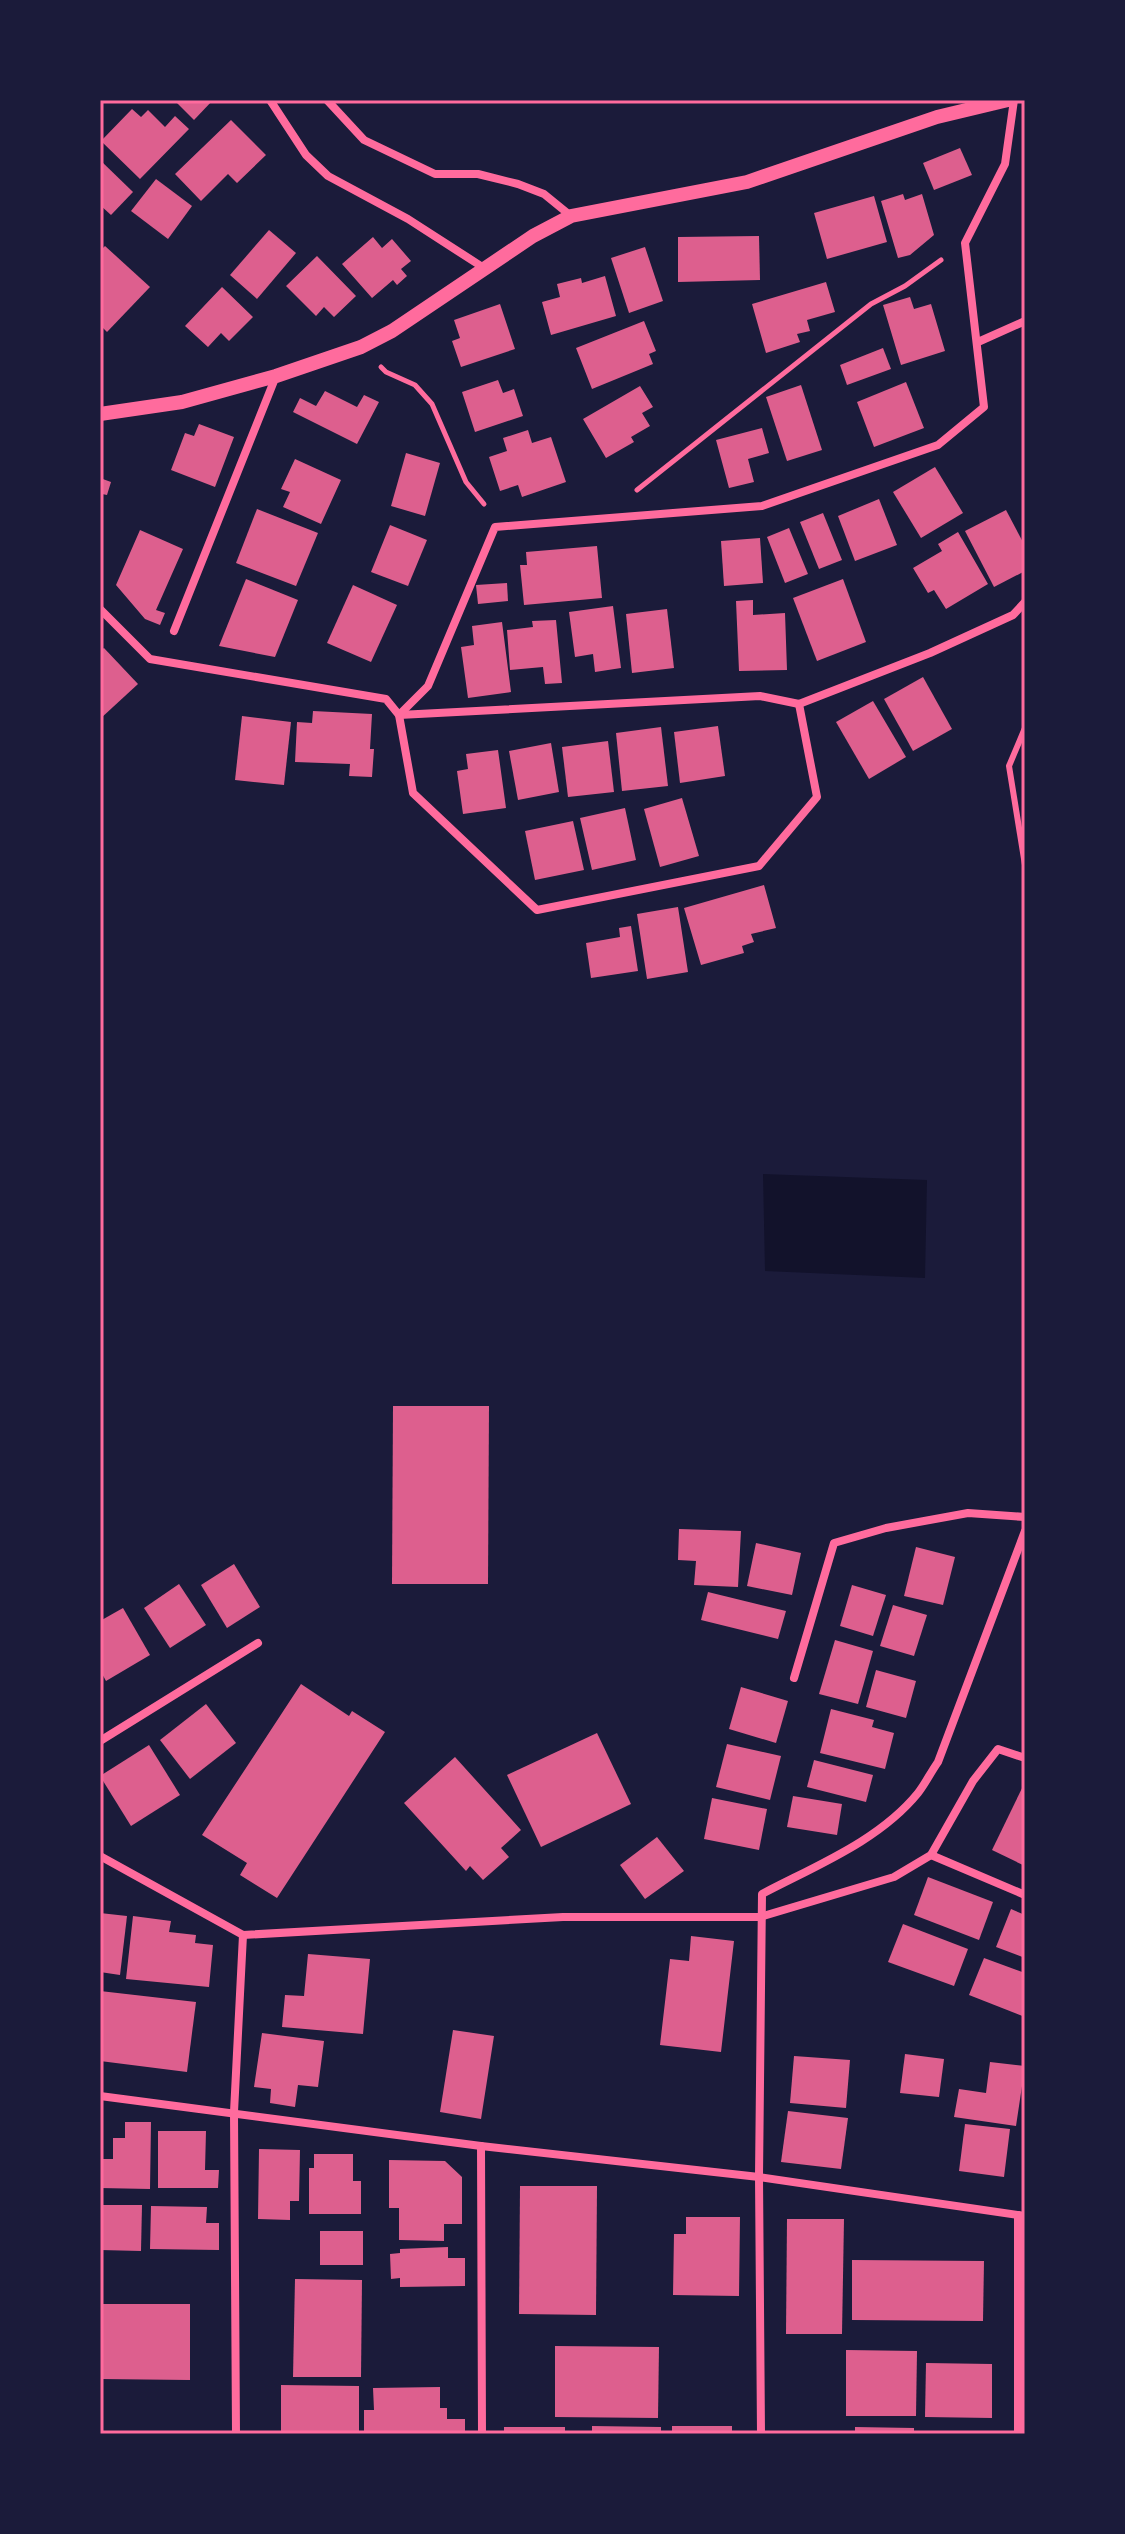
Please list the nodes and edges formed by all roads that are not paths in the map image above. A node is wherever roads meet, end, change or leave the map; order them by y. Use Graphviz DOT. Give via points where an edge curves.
graph roads {
  1 [pos="270,100"];
  2 [pos="327,100"];
  3 [pos="1011,100"];
  4 [pos="989,102"];
  5 [pos="571,216"];
  6 [pos="484,268"];
  7 [pos="1025,321"];
  8 [pos="978,342"];
  9 [pos="276,376"];
  10 [pos="100,414"];
  11 [pos="1025,602"];
  12 [pos="100,609"];
  13 [pos="174,631"];
  14 [pos="799,704"];
  15 [pos="399,715"];
  16 [pos="1025,728"];
  17 [pos="1025,865"];
  18 [pos="1025,1517"];
  19 [pos="1025,1531"];
  20 [pos="258,1643"];
  21 [pos="794,1678"];
  22 [pos="100,1741"];
  23 [pos="1025,1758"];
  24 [pos="931,1855"];
  25 [pos="100,1856"];
  26 [pos="1025,1895"];
  27 [pos="760,1917"];
  28 [pos="243,1935"];
  29 [pos="100,2096"];
  30 [pos="234,2112"];
  31 [pos="481,2146"];
  32 [pos="759,2177"];
  33 [pos="1021,2215"];
  34 [pos="236,2434"];
  35 [pos="482,2434"];
  36 [pos="761,2434"];
  37 [pos="1018,2434"];
  1 -- 6 [label="street" via="306,155 328,176"];
  2 -- 5 [label="street" via="364,140 378,147 435,174 478,174 518,184 544,194"];
  3 -- 4 [label="street"];
  3 -- 8 [label="street" via="1005,164 965,243"];
  4 -- 5 [label="street" via="747,182"];
  5 -- 6 [label="street"];
  6 -- 9 [label="street" via="392,331"];
  7 -- 8 [label="street"];
  8 -- 15 [label="street" via="984,407 938,445 762,506 495,527 428,686"];
  9 -- 10 [label="street" via="182,402"];
  9 -- 13 [label="street"];
  11 -- 14 [label="street" via="1013,615 944,647"];
  12 -- 15 [label="street" via="150,659 386,699"];
  14 -- 15 [label="street" via="760,696"];
  14 -- 15 [label="street" via="817,797 759,866 537,910 413,793"];
  16 -- 17 [label="lane" via="1009,766"];
  18 -- 21 [label="street" via="968,1513 834,1543"];
  19 -- 27 [label="street" via="938,1762 918,1794 854,1845 762,1894"];
  20 -- 22 [label="street"];
  23 -- 24 [label="street" via="998,1749 973,1781"];
  24 -- 26 [label="street"];
  24 -- 27 [label="street" via="894,1877"];
  25 -- 28 [label="street"];
  27 -- 28 [label="street" via="563,1917"];
  27 -- 32 [label="street"];
  28 -- 30 [label="street"];
  29 -- 30 [label="street"];
  30 -- 31 [label="street"];
  30 -- 34 [label="street"];
  31 -- 32 [label="street"];
  31 -- 35 [label="street"];
  32 -- 33 [label="street"];
  32 -- 36 [label="street"];
  33 -- 37 [label="street"];
}
